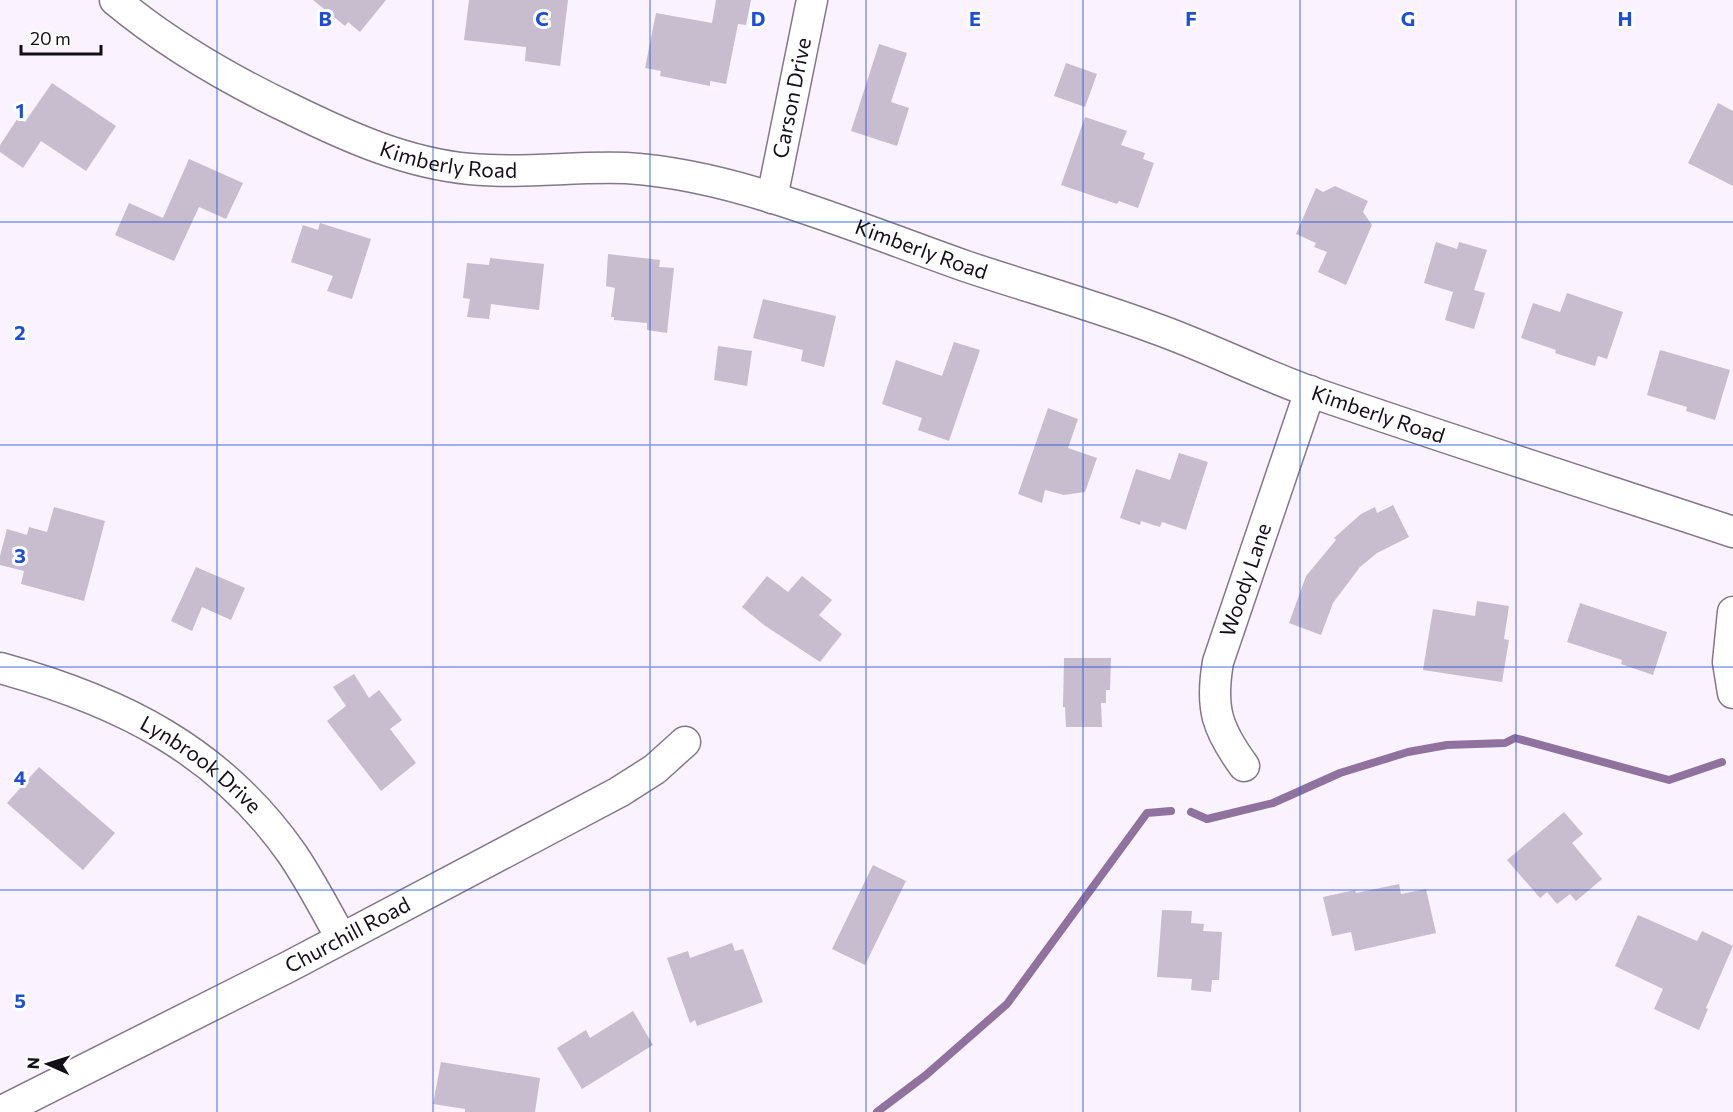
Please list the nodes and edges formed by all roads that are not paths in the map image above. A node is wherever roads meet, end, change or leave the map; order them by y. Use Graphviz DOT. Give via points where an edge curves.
graph roads {
  1 [pos="115,0"];
  2 [pos="812,0"];
  3 [pos="772,198"];
  4 [pos="1310,391"];
  5 [pos="1733,532"];
  6 [pos="1733,612"];
  7 [pos="0,668"];
  8 [pos="1733,693"];
  9 [pos="685,742"];
  10 [pos="1244,766"];
  11 [pos="340,938"];
  12 [pos="0,1112"];
  1 -- 3 [label="street, Kimberly Road" via="188,54 242,86 351,138 393,153 470,169 526,172 623,168 683,174"];
  2 -- 3 [label="street, Carson Drive"];
  3 -- 4 [label="street, Kimberly Road" via="1156,328"];
  4 -- 5 [label="street, Kimberly Road"];
  4 -- 10 [label="street, Woody Lane" via="1218,662 1215,705 1227,744"];
  6 -- 8 [label="street" via="1728,662"];
  7 -- 11 [label="street, Lynbrook Drive" via="110,705 164,733 208,765 254,807 292,854"];
  9 -- 11 [label="street, Churchill Road" via="655,769 619,792"];
  11 -- 12 [label="street, Churchill Road"];
}
